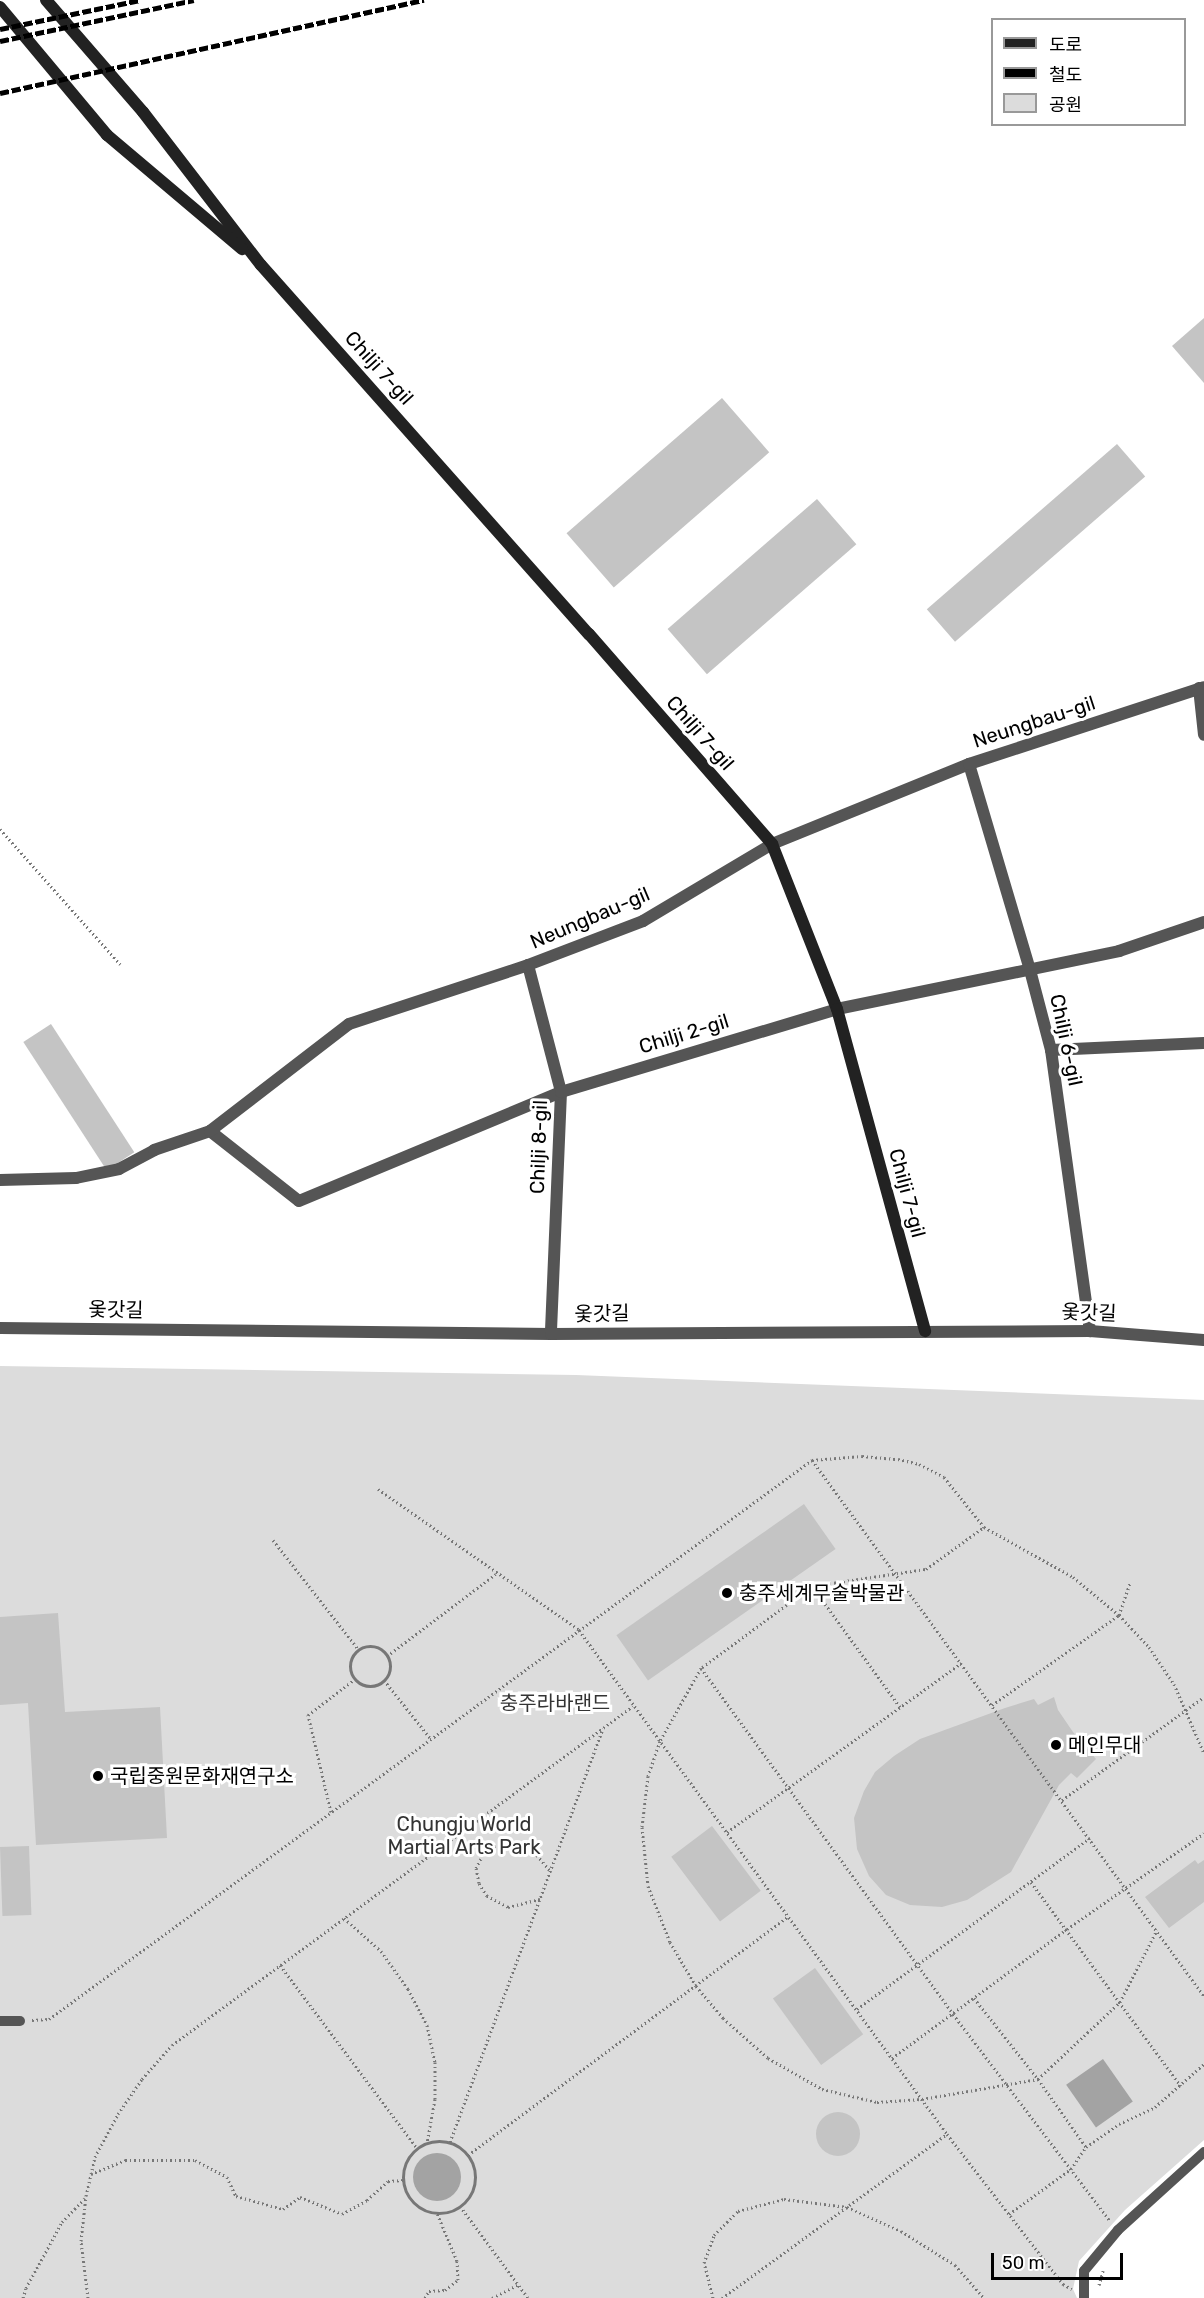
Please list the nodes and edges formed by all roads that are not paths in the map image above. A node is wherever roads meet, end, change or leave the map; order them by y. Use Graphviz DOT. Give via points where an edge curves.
graph roads {
  1 [pos="46,0"];
  2 [pos="0,7"];
  3 [pos="261,265"];
  4 [pos="1202,688"];
  5 [pos="1204,735"];
  6 [pos="969,764"];
  7 [pos="772,844"];
  8 [pos="1204,922"];
  9 [pos="528,965"];
  10 [pos="1030,970"];
  11 [pos="837,1009"];
  12 [pos="1204,1043"];
  13 [pos="1051,1050"];
  14 [pos="561,1092"];
  15 [pos="210,1131"];
  16 [pos="0,1180"];
  17 [pos="0,1328"];
  18 [pos="925,1331"];
  19 [pos="1090,1331"];
  20 [pos="550,1334"];
  21 [pos="1204,1340"];
  22 [pos="0,2021"];
  23 [pos="20,2021"];
  24 [pos="1204,2152"];
  25 [pos="1083,2296"];
  1 -- 3 [label="street, Chilji 7-gil" via="143,112"];
  2 -- 3 [label="street, Chilji 7-gil" via="107,135"];
  3 -- 7 [label="street, Chilji 7-gil"];
  4 -- 5 [label="street"];
  4 -- 6 [label="street, Neungbau-gil"];
  6 -- 7 [label="street, Neungbau-gil"];
  6 -- 10 [label="street, Chilji 6-gil"];
  7 -- 9 [label="street, Neungbau-gil" via="642,921"];
  7 -- 11 [label="street, Chilji 7-gil"];
  8 -- 10 [label="street, Chilji 2-gil" via="1119,951"];
  9 -- 14 [label="street, Chilji 8-gil"];
  9 -- 15 [label="street, Neungbau-gil" via="349,1024"];
  10 -- 11 [label="street, Chilji 2-gil"];
  10 -- 13 [label="street, Chilji 6-gil"];
  11 -- 14 [label="street, Chilji 2-gil"];
  11 -- 18 [label="street, Chilji 7-gil"];
  12 -- 13 [label="street"];
  13 -- 19 [label="street, Chilji 6-gil"];
  14 -- 15 [label="street, Chilji 2-gil" via="299,1201"];
  14 -- 20 [label="street, Chilji 8-gil"];
  15 -- 16 [label="street, Neungbau-gil" via="154,1150 119,1169 76,1178"];
  17 -- 20 [label="street, 옻갓길"];
  18 -- 19 [label="street, 옻갓길"];
  18 -- 20 [label="street, 옻갓길"];
  19 -- 21 [label="street, 옻갓길"];
  22 -- 23 [label="lane"];
  24 -- 25 [label="lane" via="1118,2230 1084,2271"];
}
